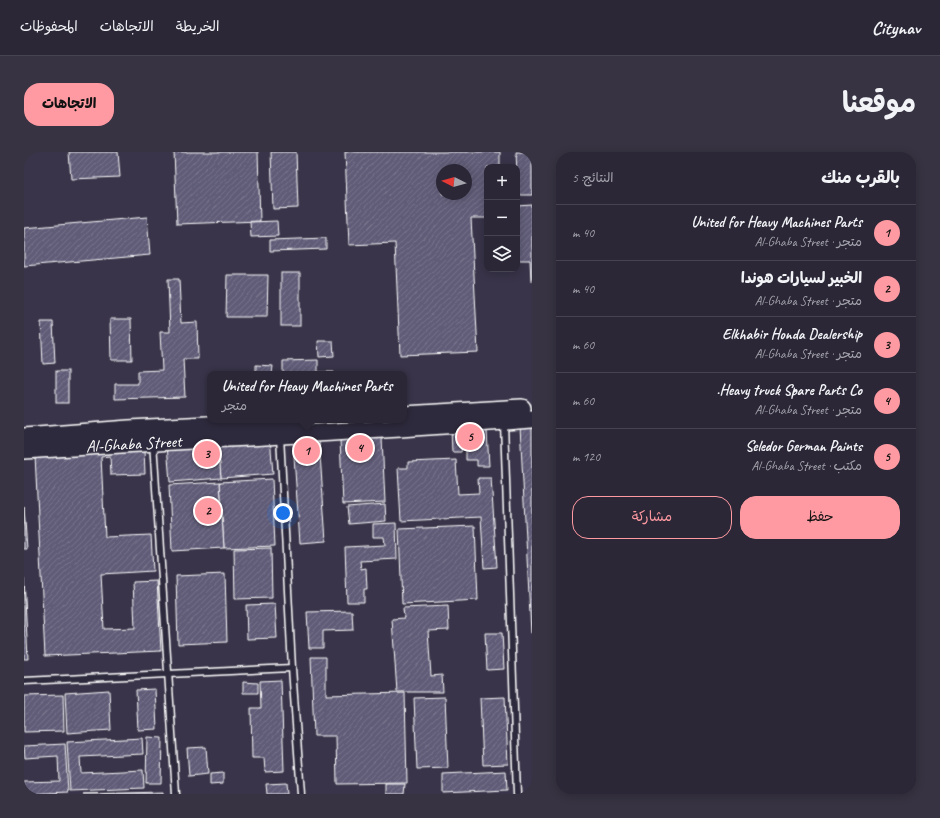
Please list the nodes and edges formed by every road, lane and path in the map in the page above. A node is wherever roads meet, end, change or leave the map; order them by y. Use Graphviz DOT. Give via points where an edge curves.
graph roads {
  1 [pos="532,408"];
  2 [pos="407,415"];
  3 [pos="532,419"];
  4 [pos="504,421"];
  5 [pos="245,423"];
  6 [pos="280,435"];
  7 [pos="24,437"];
  8 [pos="153,442"];
  9 [pos="24,450"];
  10 [pos="292,668"];
  11 [pos="168,674"];
  12 [pos="24,681"];
  13 [pos="176,794"];
  14 [pos="300,794"];
  15 [pos="517,794"];
  1 -- 2 [label="main road"];
  3 -- 4 [label="main road, Al-Ghaba Street"];
  4 -- 6 [label="main road, Al-Ghaba Street"];
  4 -- 15 [label="lane"];
  5 -- 7 [label="main road, Al-Ghaba Street"];
  6 -- 8 [label="main road, Al-Ghaba Street"];
  6 -- 10 [label="lane"];
  8 -- 9 [label="main road, Al-Ghaba Street"];
  8 -- 11 [label="lane"];
  10 -- 11 [label="lane"];
  10 -- 14 [label="lane"];
  11 -- 12 [label="lane"];
  11 -- 13 [label="lane"];
}
